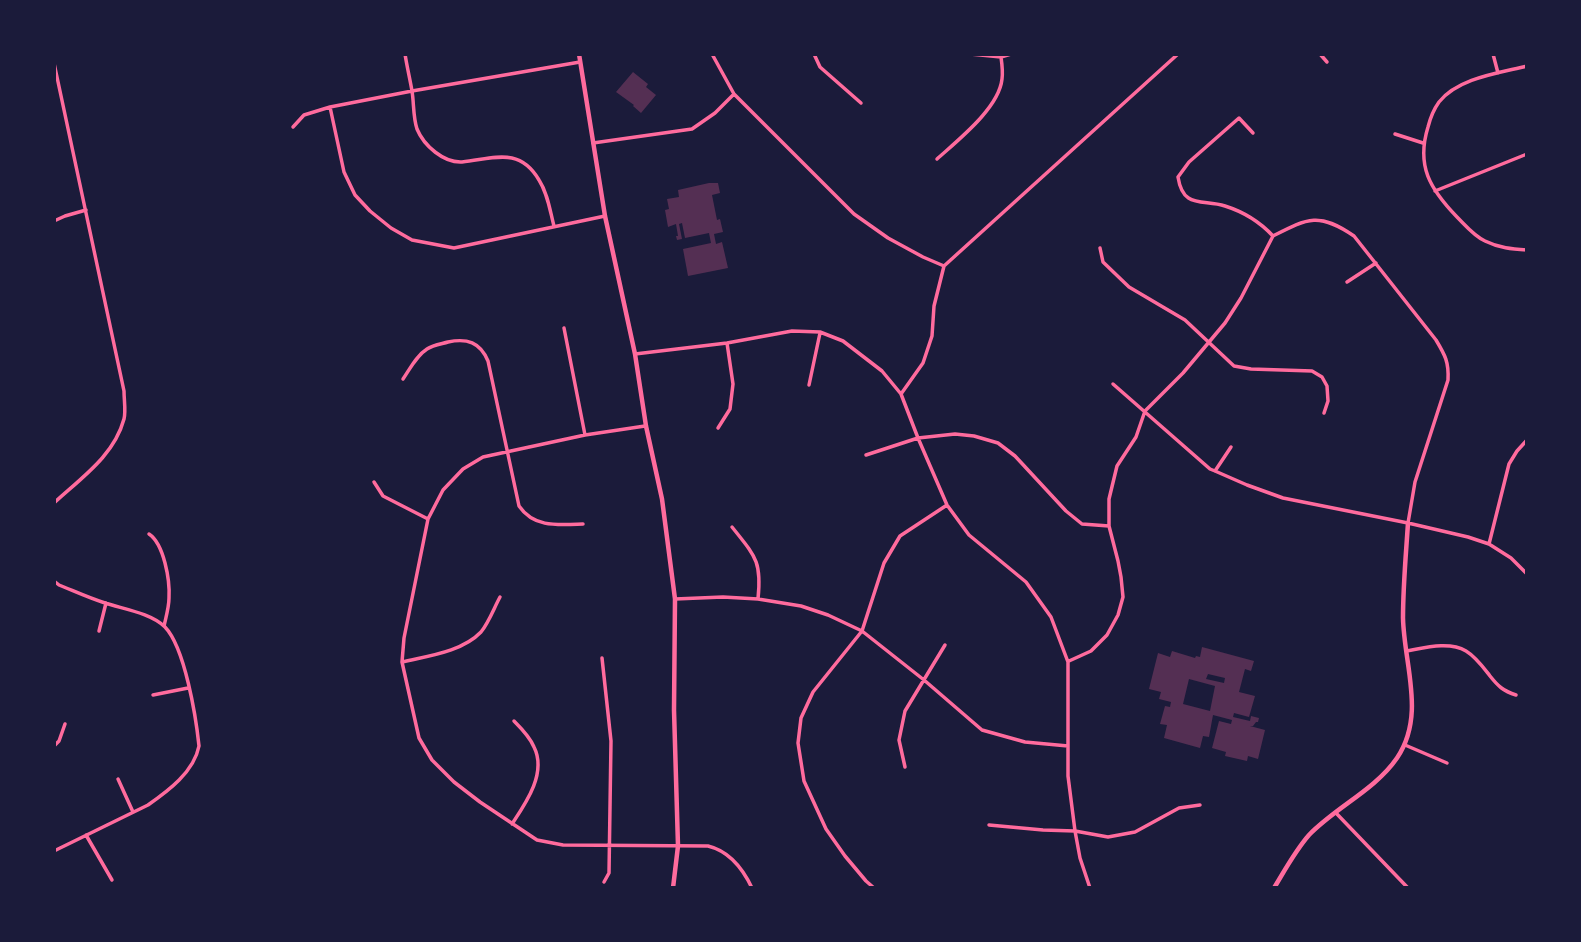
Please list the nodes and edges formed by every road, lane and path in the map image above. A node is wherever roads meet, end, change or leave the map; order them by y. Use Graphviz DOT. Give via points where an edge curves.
graph roads {
  1 [pos="405,54"];
  2 [pos="579,54"];
  3 [pos="712,54"];
  4 [pos="814,54"];
  5 [pos="970,54"];
  6 [pos="1011,54"];
  7 [pos="1178,54"];
  8 [pos="1320,54"];
  9 [pos="1493,54"];
  10 [pos="1002,57"];
  11 [pos="580,62"];
  12 [pos="1328,62"];
  13 [pos="54,63"];
  14 [pos="1527,66"];
  15 [pos="1498,74"];
  16 [pos="61,90"];
  17 [pos="412,91"];
  18 [pos="54,93"];
  19 [pos="734,94"];
  20 [pos="862,103"];
  21 [pos="330,107"];
  22 [pos="293,127"];
  23 [pos="1253,133"];
  24 [pos="1395,134"];
  25 [pos="593,143"];
  26 [pos="1423,143"];
  27 [pos="1527,154"];
  28 [pos="937,159"];
  29 [pos="1435,191"];
  30 [pos="86,210"];
  31 [pos="605,216"];
  32 [pos="54,221"];
  33 [pos="554,226"];
  34 [pos="1273,236"];
  35 [pos="1100,248"];
  36 [pos="1527,250"];
  37 [pos="1376,263"];
  38 [pos="944,266"];
  39 [pos="1347,282"];
  40 [pos="564,328"];
  41 [pos="820,332"];
  42 [pos="727,343"];
  43 [pos="1208,344"];
  44 [pos="635,354"];
  45 [pos="403,379"];
  46 [pos="1113,384"];
  47 [pos="809,385"];
  48 [pos="901,394"];
  49 [pos="1145,411"];
  50 [pos="1324,413"];
  51 [pos="646,426"];
  52 [pos="718,428"];
  53 [pos="585,435"];
  54 [pos="918,438"];
  55 [pos="1527,440"];
  56 [pos="1231,447"];
  57 [pos="507,453"];
  58 [pos="866,455"];
  59 [pos="1215,471"];
  60 [pos="374,482"];
  61 [pos="54,503"];
  62 [pos="947,505"];
  63 [pos="428,519"];
  64 [pos="1408,523"];
  65 [pos="583,524"];
  66 [pos="1109,526"];
  67 [pos="732,527"];
  68 [pos="149,534"];
  69 [pos="1489,544"];
  70 [pos="1527,574"];
  71 [pos="54,581"];
  72 [pos="500,597"];
  73 [pos="675,599"];
  74 [pos="758,599"];
  75 [pos="106,603"];
  76 [pos="164,626"];
  77 [pos="99,631"];
  78 [pos="862,631"];
  79 [pos="945,645"];
  80 [pos="1406,651"];
  81 [pos="602,658"];
  82 [pos="402,662"];
  83 [pos="1068,662"];
  84 [pos="924,680"];
  85 [pos="188,688"];
  86 [pos="153,695"];
  87 [pos="1516,695"];
  88 [pos="513,720"];
  89 [pos="65,724"];
  90 [pos="1405,745"];
  91 [pos="54,746"];
  92 [pos="1068,746"];
  93 [pos="1447,762"];
  94 [pos="905,767"];
  95 [pos="118,779"];
  96 [pos="1200,805"];
  97 [pos="133,813"];
  98 [pos="1336,813"];
  99 [pos="512,824"];
  100 [pos="989,825"];
  101 [pos="1075,831"];
  102 [pos="86,835"];
  103 [pos="610,845"];
  104 [pos="678,846"];
  105 [pos="54,851"];
  106 [pos="111,880"];
  107 [pos="604,882"];
  108 [pos="673,888"];
  109 [pos="752,888"];
  110 [pos="874,888"];
  111 [pos="1090,888"];
  112 [pos="1274,888"];
  113 [pos="1408,888"];
  1 -- 17 [label="street"];
  2 -- 11 [label="street"];
  3 -- 19 [label="street"];
  4 -- 20 [label="street" via="820,67"];
  5 -- 10 [label="street"];
  6 -- 10 [label="street"];
  7 -- 38 [label="street"];
  8 -- 12 [label="street"];
  9 -- 15 [label="street"];
  10 -- 28 [label="street" via="1002,81 995,100"];
  11 -- 17 [label="street"];
  11 -- 25 [label="street"];
  13 -- 16 [label="street"];
  14 -- 15 [label="street"];
  15 -- 26 [label="street" via="1466,83 1439,102"];
  16 -- 18 [label="street"];
  16 -- 30 [label="street"];
  17 -- 21 [label="street"];
  17 -- 33 [label="street" via="417,129 433,151 460,162 508,157 529,167 545,191"];
  19 -- 25 [label="street" via="692,129"];
  19 -- 38 [label="street" via="854,214 888,238"];
  21 -- 22 [label="street" via="304,115"];
  21 -- 33 [label="street" via="344,172 355,195 391,228 412,240 454,248"];
  23 -- 34 [label="street" via="1239,118 1189,162 1178,177 1180,191 1189,199 1251,217"];
  24 -- 26 [label="street"];
  25 -- 31 [label="street"];
  26 -- 29 [label="street" via="1426,173"];
  27 -- 29 [label="street"];
  29 -- 36 [label="street" via="1476,236 1504,249"];
  30 -- 32 [label="street"];
  30 -- 61 [label="street" via="124,391 125,416 115,443 103,458"];
  31 -- 33 [label="street"];
  31 -- 44 [label="street"];
  34 -- 37 [label="street" via="1312,219 1326,222 1354,236"];
  34 -- 43 [label="street" via="1241,298"];
  35 -- 43 [label="street" via="1103,262 1129,287 1185,320"];
  37 -- 39 [label="street"];
  37 -- 64 [label="street" via="1436,340 1448,368"];
  38 -- 48 [label="street" via="923,363"];
  40 -- 53 [label="street"];
  41 -- 42 [label="street" via="792,331"];
  41 -- 47 [label="street"];
  41 -- 48 [label="street" via="866,358"];
  42 -- 44 [label="street"];
  42 -- 52 [label="street" via="733,384 730,409"];
  43 -- 49 [label="street"];
  43 -- 50 [label="street" via="1234,366 1312,371 1327,386"];
  44 -- 51 [label="street"];
  45 -- 57 [label="street" via="426,349 460,339 475,344 488,361"];
  46 -- 49 [label="street"];
  48 -- 54 [label="street"];
  49 -- 59 [label="street"];
  49 -- 66 [label="street" via="1136,437 1117,466 1109,499"];
  51 -- 53 [label="street"];
  51 -- 73 [label="street" via="662,499"];
  53 -- 57 [label="street"];
  54 -- 58 [label="street"];
  54 -- 62 [label="street"];
  54 -- 66 [label="street" via="955,434 998,443 1082,524"];
  55 -- 69 [label="street" via="1509,464"];
  56 -- 59 [label="street"];
  57 -- 63 [label="street" via="483,457 463,469 443,490"];
  57 -- 65 [label="street" via="524,513 543,524"];
  59 -- 64 [label="street" via="1283,498"];
  60 -- 63 [label="street" via="383,496"];
  62 -- 78 [label="street" via="900,536 884,563"];
  62 -- 83 [label="street" via="969,535 1026,582 1052,617"];
  63 -- 82 [label="street"];
  64 -- 69 [label="street"];
  64 -- 80 [label="street" via="1403,618"];
  66 -- 83 [label="street" via="1123,597 1118,615 1107,635"];
  67 -- 74 [label="street" via="758,563"];
  68 -- 76 [label="street" via="157,539 166,565 169,598"];
  69 -- 70 [label="street"];
  71 -- 75 [label="street"];
  72 -- 82 [label="street" via="481,631 463,645"];
  73 -- 74 [label="street"];
  73 -- 104 [label="street"];
  74 -- 78 [label="street" via="801,606"];
  75 -- 76 [label="street" via="134,610"];
  75 -- 77 [label="street"];
  76 -- 85 [label="street" via="177,645"];
  78 -- 84 [label="street"];
  78 -- 110 [label="street" via="813,692 800,718 798,743 804,780 826,829"];
  79 -- 84 [label="street"];
  80 -- 87 [label="street" via="1434,646 1464,650 1502,691"];
  80 -- 90 [label="street" via="1413,717"];
  81 -- 103 [label="street" via="611,741"];
  82 -- 99 [label="street" via="419,738 432,760"];
  83 -- 92 [label="street"];
  84 -- 92 [label="street" via="982,730 1024,742"];
  84 -- 94 [label="street" via="905,711 899,740"];
  85 -- 86 [label="street"];
  85 -- 97 [label="street" via="198,736 197,755 191,767 158,798"];
  88 -- 99 [label="street" via="536,749 538,769 531,795"];
  89 -- 91 [label="street"];
  90 -- 93 [label="street"];
  90 -- 98 [label="street" via="1381,777"];
  92 -- 101 [label="street"];
  95 -- 97 [label="street"];
  96 -- 101 [label="street" via="1179,808 1135,832 1108,837"];
  97 -- 102 [label="street"];
  98 -- 112 [label="street" via="1310,834"];
  98 -- 113 [label="street"];
  99 -- 103 [label="street" via="537,840"];
  100 -- 101 [label="street"];
  101 -- 111 [label="street"];
  102 -- 105 [label="street"];
  102 -- 106 [label="street"];
  103 -- 104 [label="street"];
  103 -- 107 [label="street"];
  104 -- 108 [label="street"];
  104 -- 109 [label="street" via="718,848 731,857"];
}
